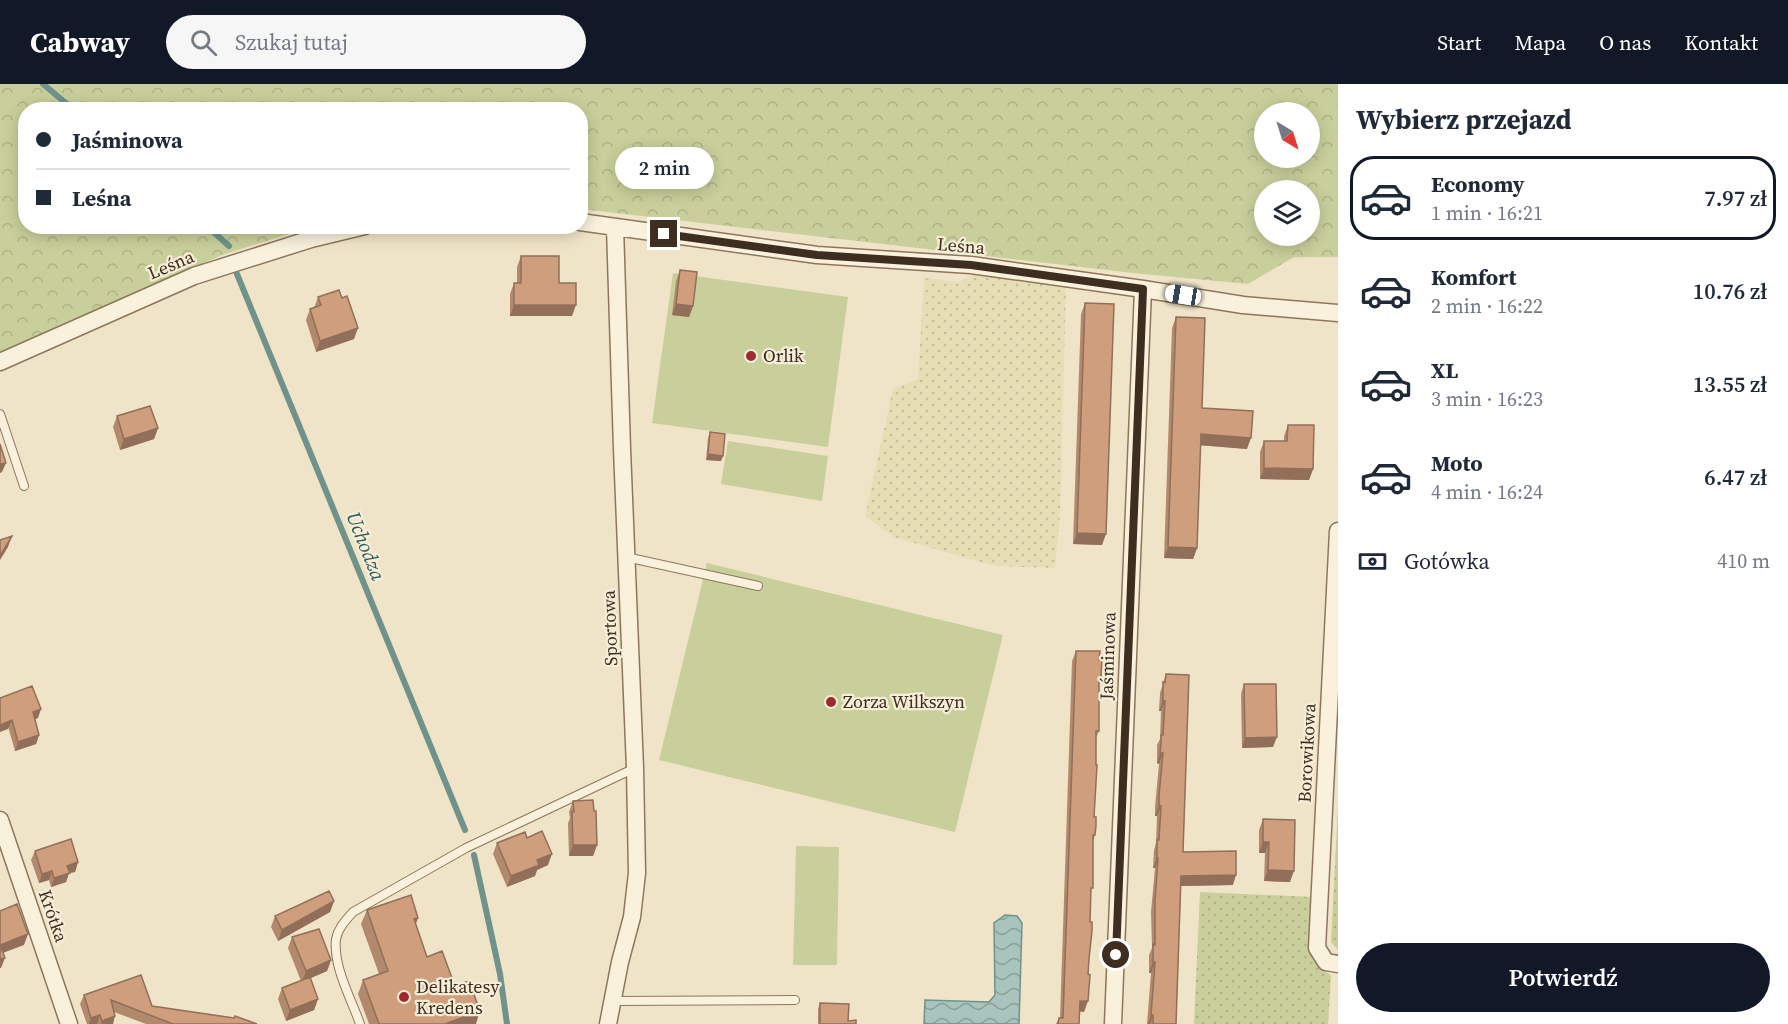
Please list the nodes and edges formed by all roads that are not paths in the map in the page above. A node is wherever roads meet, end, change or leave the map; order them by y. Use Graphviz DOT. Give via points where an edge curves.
graph roads {
  1 [pos="588,223"];
  2 [pos="615,227"];
  3 [pos="332,234"];
  4 [pos="1143,289"];
  5 [pos="1338,313"];
  6 [pos="0,362"];
  7 [pos="0,414"];
  8 [pos="24,486"];
  9 [pos="1338,531"];
  10 [pos="626,557"];
  11 [pos="758,586"];
  12 [pos="635,768"];
  13 [pos="0,820"];
  14 [pos="1338,963"];
  15 [pos="795,1000"];
  16 [pos="612,1001"];
  17 [pos="69,1024"];
  18 [pos="360,1024"];
  19 [pos="608,1024"];
  20 [pos="1113,1024"];
  1 -- 2 [label="street, Leśna"];
  2 -- 4 [label="street, Leśna" via="817,255 971,265"];
  2 -- 10 [label="street, Sportowa"];
  3 -- 6 [label="street, Leśna" via="194,276"];
  4 -- 5 [label="street, Leśna" via="1243,305"];
  4 -- 20 [label="street, Jaśminowa"];
  7 -- 8 [label="lane"];
  9 -- 14 [label="street, Borowikowa" via="1317,948 1326,962"];
  10 -- 11 [label="lane"];
  10 -- 12 [label="street, Sportowa"];
  12 -- 16 [label="street, Sportowa" via="637,873 632,917"];
  12 -- 18 [label="lane" via="466,848 353,912 336,937 337,960"];
  13 -- 17 [label="street, Krótka"];
  15 -- 16 [label="lane"];
  16 -- 19 [label="street, Sportowa"];
}
